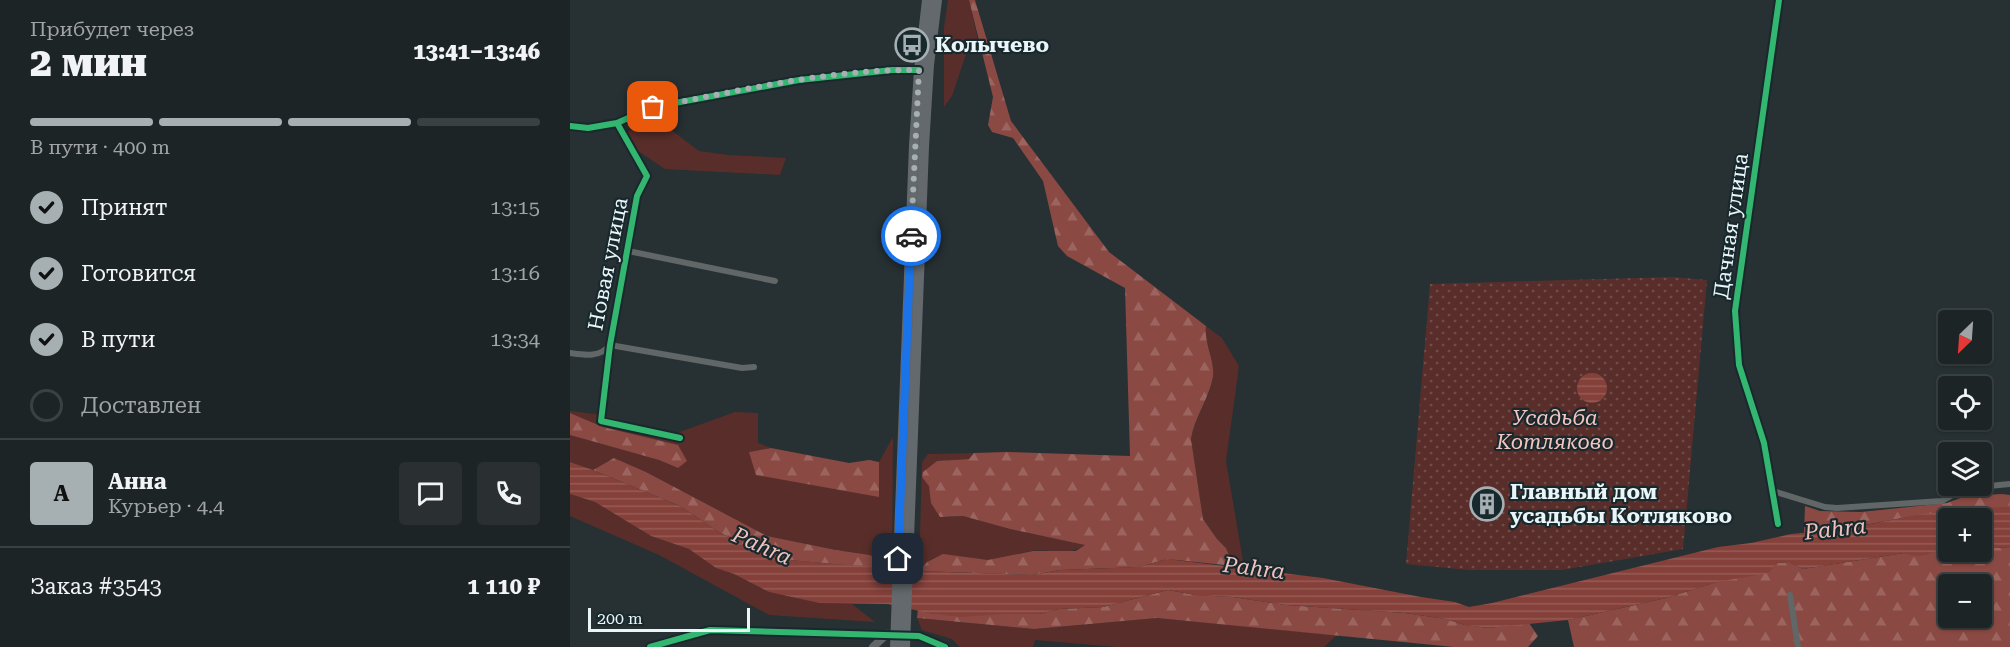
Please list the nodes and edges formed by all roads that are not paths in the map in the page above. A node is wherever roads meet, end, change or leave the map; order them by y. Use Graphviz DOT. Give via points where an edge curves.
graph roads {
  1 [pos="927,0"];
  2 [pos="937,0"];
  3 [pos="1779,0"];
  4 [pos="919,70"];
  5 [pos="617,123"];
  6 [pos="570,126"];
  7 [pos="628,251"];
  8 [pos="775,281"];
  9 [pos="610,345"];
  10 [pos="570,352"];
  11 [pos="754,367"];
  12 [pos="680,438"];
  13 [pos="2010,484"];
  14 [pos="1773,491"];
  15 [pos="1778,524"];
  16 [pos="904,538"];
  17 [pos="1790,595"];
  18 [pos="860,633"];
  19 [pos="886,634"];
  20 [pos="650,647"];
  21 [pos="871,647"];
  22 [pos="895,647"];
  23 [pos="905,647"];
  24 [pos="945,647"];
  25 [pos="1798,647"];
  1 -- 4 [label="highway"];
  2 -- 16 [label="highway" via="929,65"];
  3 -- 14 [label="street, Дачная улица" via="1735,311 1739,365 1764,443"];
  4 -- 5 [label="street" via="799,80 653,107"];
  4 -- 16 [label="highway"];
  5 -- 6 [label="street" via="588,128"];
  5 -- 7 [label="street, Новая улица" via="647,176 637,196"];
  7 -- 8 [label="street"];
  7 -- 9 [label="street, Новая улица"];
  9 -- 10 [label="street" via="590,356"];
  9 -- 11 [label="street"];
  9 -- 12 [label="street, Новая улица" via="601,421"];
  13 -- 14 [label="street" via="1978,487 1942,501 1837,508"];
  14 -- 15 [label="street, Дачная улица"];
  16 -- 22 [label="highway, bridge"];
  16 -- 23 [label="highway, bridge"];
  17 -- 25 [label="street"];
  18 -- 19 [label="street"];
  18 -- 20 [label="street" via="710,630"];
  18 -- 21 [label="street"];
  19 -- 21 [label="street"];
  19 -- 24 [label="street" via="919,636"];
}
